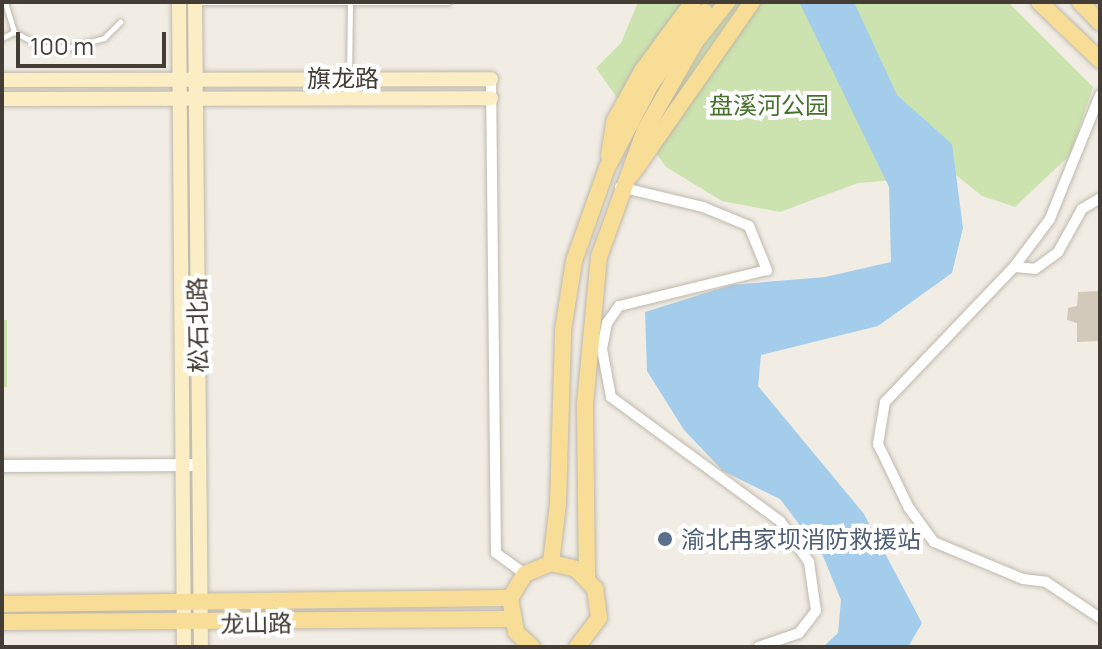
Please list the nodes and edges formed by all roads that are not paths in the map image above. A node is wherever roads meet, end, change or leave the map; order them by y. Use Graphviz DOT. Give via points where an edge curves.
graph roads {
  1 [pos="5,2"];
  2 [pos="179,2"];
  3 [pos="195,2"];
  4 [pos="448,2"];
  5 [pos="693,2"];
  6 [pos="714,2"];
  7 [pos="727,2"];
  8 [pos="752,2"];
  9 [pos="1039,2"];
  10 [pos="1080,2"];
  11 [pos="350,3"];
  12 [pos="120,22"];
  13 [pos="1100,23"];
  14 [pos="14,32"];
  15 [pos="2,38"];
  16 [pos="1100,60"];
  17 [pos="178,77"];
  18 [pos="195,78"];
  19 [pos="349,78"];
  20 [pos="491,79"];
  21 [pos="2,80"];
  22 [pos="1100,95"];
  23 [pos="178,97"];
  24 [pos="195,97"];
  25 [pos="491,98"];
  26 [pos="2,99"];
  27 [pos="607,168"];
  28 [pos="620,187"];
  29 [pos="1100,198"];
  30 [pos="1014,267"];
  31 [pos="181,465"];
  32 [pos="199,465"];
  33 [pos="2,466"];
  34 [pos="551,563"];
  35 [pos="525,574"];
  36 [pos="587,577"];
  37 [pos="510,598"];
  38 [pos="183,602"];
  39 [pos="201,603"];
  40 [pos="2,604"];
  41 [pos="1100,618"];
  42 [pos="510,619"];
  43 [pos="2,622"];
  44 [pos="183,624"];
  45 [pos="201,624"];
  46 [pos="184,647"];
  47 [pos="201,647"];
  48 [pos="532,647"];
  49 [pos="577,647"];
  50 [pos="758,647"];
  1 -- 14 [label="lane"];
  2 -- 17 [label="main road, 松石北路"];
  3 -- 11 [label="lane"];
  3 -- 18 [label="main road, 松石北路"];
  4 -- 11 [label="lane"];
  5 -- 27 [label="main road" via="642,71 615,120"];
  6 -- 27 [label="main road" via="651,84"];
  7 -- 28 [label="main road" via="696,41 652,117"];
  8 -- 28 [label="main road" via="689,89 660,140"];
  9 -- 16 [label="main road"];
  10 -- 13 [label="main road"];
  11 -- 19 [label="lane"];
  12 -- 14 [label="lane" via="104,38 67,48 44,47"];
  14 -- 15 [label="lane"];
  17 -- 18 [label="main road, 旗龙路"];
  17 -- 21 [label="main road, 旗龙路"];
  17 -- 23 [label="main road, 松石北路"];
  18 -- 19 [label="main road, 旗龙路"];
  18 -- 24 [label="main road, 松石北路"];
  19 -- 20 [label="main road, 旗龙路"];
  20 -- 25 [label="street"];
  22 -- 30 [label="street" via="1050,219"];
  23 -- 24 [label="main road"];
  23 -- 26 [label="main road"];
  23 -- 31 [label="main road, 松石北路"];
  24 -- 25 [label="main road"];
  24 -- 32 [label="main road, 松石北路"];
  25 -- 35 [label="street" via="496,553"];
  27 -- 34 [label="main road" via="574,261 563,330"];
  28 -- 36 [label="main road" via="599,257 586,389"];
  28 -- 50 [label="street" via="703,207 749,226 767,270 619,306 607,323 602,349 611,397 780,521 809,562 816,611 799,633"];
  29 -- 30 [label="street" via="1082,209 1058,252 1035,269"];
  30 -- 41 [label="street" via="885,402 878,444 909,508 934,542 1023,579 1046,582"];
  31 -- 32 [label="street"];
  31 -- 33 [label="street"];
  31 -- 38 [label="main road, 松石北路"];
  32 -- 39 [label="main road, 松石北路"];
  34 -- 35 [label="main road"];
  34 -- 36 [label="main road"];
  35 -- 37 [label="main road"];
  36 -- 49 [label="main road" via="595,589 599,618"];
  37 -- 39 [label="main road, 龙山路"];
  37 -- 42 [label="main road"];
  38 -- 39 [label="main road, 龙山路"];
  38 -- 40 [label="main road, 龙山路"];
  38 -- 44 [label="main road, 松石北路"];
  39 -- 45 [label="main road, 松石北路"];
  42 -- 45 [label="main road, 龙山路"];
  42 -- 48 [label="main road"];
  43 -- 44 [label="main road, 龙山路"];
  44 -- 45 [label="main road, 龙山路"];
  44 -- 46 [label="main road, 松石北路"];
  45 -- 47 [label="main road, 松石北路"];
}
